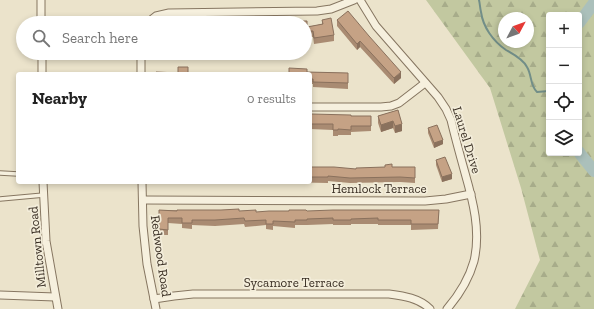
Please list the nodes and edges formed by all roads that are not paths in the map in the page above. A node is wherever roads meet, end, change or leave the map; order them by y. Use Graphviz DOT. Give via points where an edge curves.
graph roads {
  1 [pos="41,0"];
  2 [pos="354,0"];
  3 [pos="360,0"];
  4 [pos="41,16"];
  5 [pos="156,16"];
  6 [pos="42,60"];
  7 [pos="141,60"];
  8 [pos="42,72"];
  9 [pos="142,72"];
  10 [pos="425,83"];
  11 [pos="312,107"];
  12 [pos="0,173"];
  13 [pos="16,174"];
  14 [pos="43,184"];
  15 [pos="142,184"];
  16 [pos="471,194"];
  17 [pos="44,196"];
  18 [pos="0,199"];
  19 [pos="143,200"];
  20 [pos="0,295"];
  21 [pos="55,297"];
  22 [pos="154,300"];
  23 [pos="58,309"];
  24 [pos="156,309"];
  25 [pos="430,309"];
  26 [pos="447,309"];
  1 -- 4 [label="street"];
  2 -- 5 [label="street" via="331,9 317,11 169,13"];
  3 -- 10 [label="street, Laurel Drive" via="376,26"];
  6 -- 8 [label="street"];
  7 -- 9 [label="street"];
  10 -- 11 [label="street" via="390,106"];
  10 -- 16 [label="street, Laurel Drive" via="446,109"];
  12 -- 13 [label="lane"];
  14 -- 17 [label="street, Milltown Road"];
  15 -- 19 [label="street, Redwood Road"];
  16 -- 19 [label="street, Hemlock Terrace" via="424,201"];
  16 -- 26 [label="street, Laurel Drive" via="477,236 474,260 460,292"];
  17 -- 18 [label="lane"];
  17 -- 21 [label="street, Milltown Road" via="46,241"];
  19 -- 22 [label="street, Redwood Road" via="143,226"];
  20 -- 21 [label="street"];
  21 -- 23 [label="street, Milltown Road"];
  22 -- 24 [label="street, Redwood Road"];
  22 -- 25 [label="street, Sycamore Terrace" via="192,294 389,294 413,298 426,304"];
}
